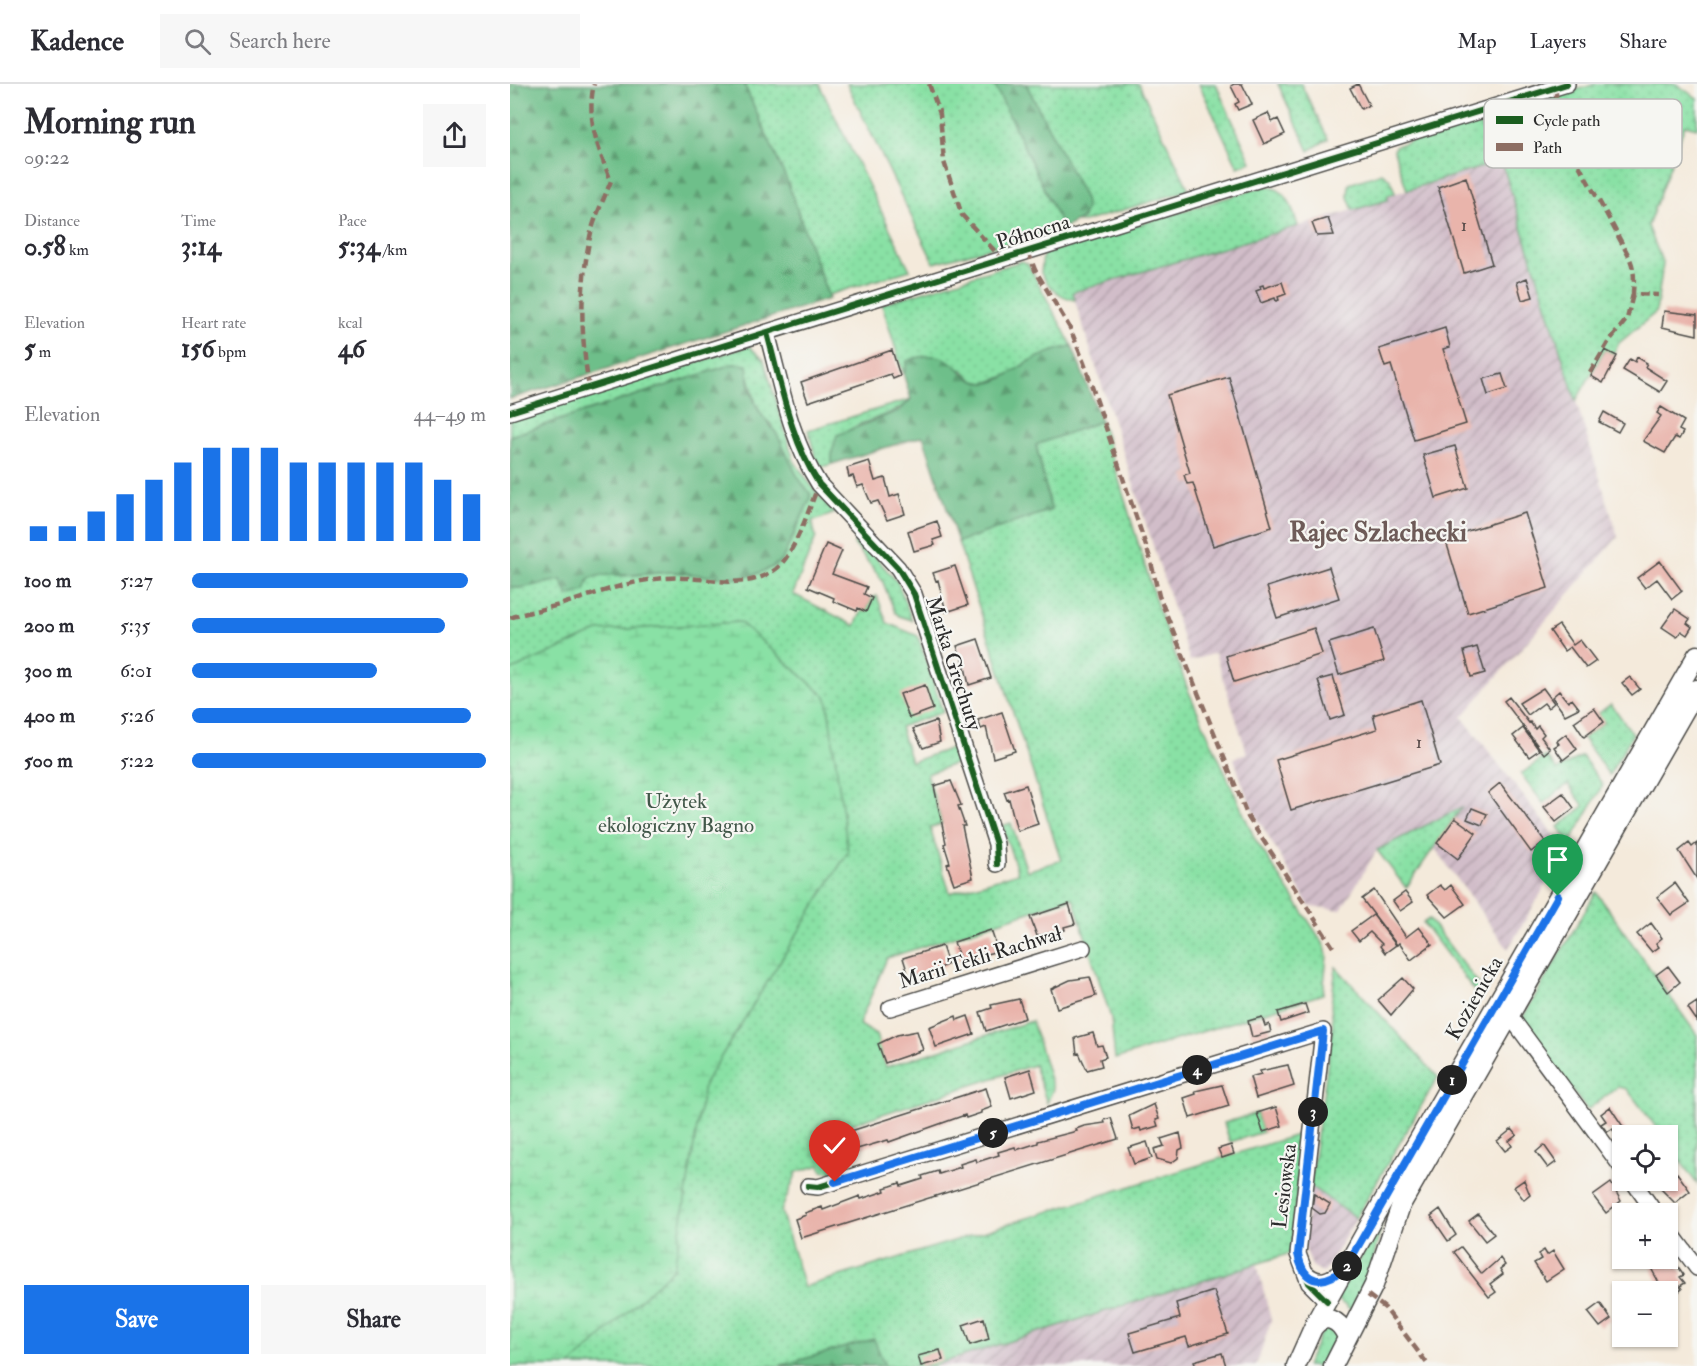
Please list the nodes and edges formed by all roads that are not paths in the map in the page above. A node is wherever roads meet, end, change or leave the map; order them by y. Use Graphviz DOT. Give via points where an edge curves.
graph roads {
  1 [pos="1567,84"];
  2 [pos="1519,99"];
  3 [pos="1484,110"];
  4 [pos="767,333"];
  5 [pos="510,412"];
  6 [pos="1697,655"];
  7 [pos="1697,690"];
  8 [pos="997,864"];
  9 [pos="1083,948"];
  10 [pos="890,1008"];
  11 [pos="1510,1016"];
  12 [pos="1612,1154"];
  13 [pos="808,1186"];
  14 [pos="1678,1242"];
  15 [pos="1346,1267"];
  16 [pos="1697,1268"];
  17 [pos="1303,1270"];
  18 [pos="1327,1302"];
  19 [pos="1315,1325"];
  20 [pos="1346,1335"];
  21 [pos="1296,1366"];
  22 [pos="1333,1366"];
  1 -- 2 [label="street, Północna"];
  3 -- 4 [label="street, Północna"];
  4 -- 5 [label="street, Północna"];
  4 -- 8 [label="street, Marka Grechuty" via="797,441 811,471 898,568 914,594 996,844"];
  6 -- 15 [label="main road, Kozienicka"];
  7 -- 11 [label="main road, Kozienicka"];
  9 -- 10 [label="street, Marii Tekli Rachwał"];
  11 -- 12 [label="street"];
  11 -- 20 [label="main road, Kozienicka" via="1401,1205 1374,1285"];
  13 -- 17 [label="street, Lesiowska" via="819,1187 1323,1031 1298,1244"];
  14 -- 16 [label="street"];
  15 -- 17 [label="street" via="1323,1281"];
  15 -- 18 [label="main road, Kozienicka"];
  17 -- 18 [label="street, Lesiowska"];
  17 -- 19 [label="street"];
  18 -- 19 [label="main road, Kozienicka"];
  18 -- 20 [label="main road" via="1342,1312"];
  19 -- 20 [label="main road" via="1331,1319 1337,1321"];
  19 -- 21 [label="main road, Kozienicka"];
  20 -- 22 [label="main road, Kozienicka"];
}
